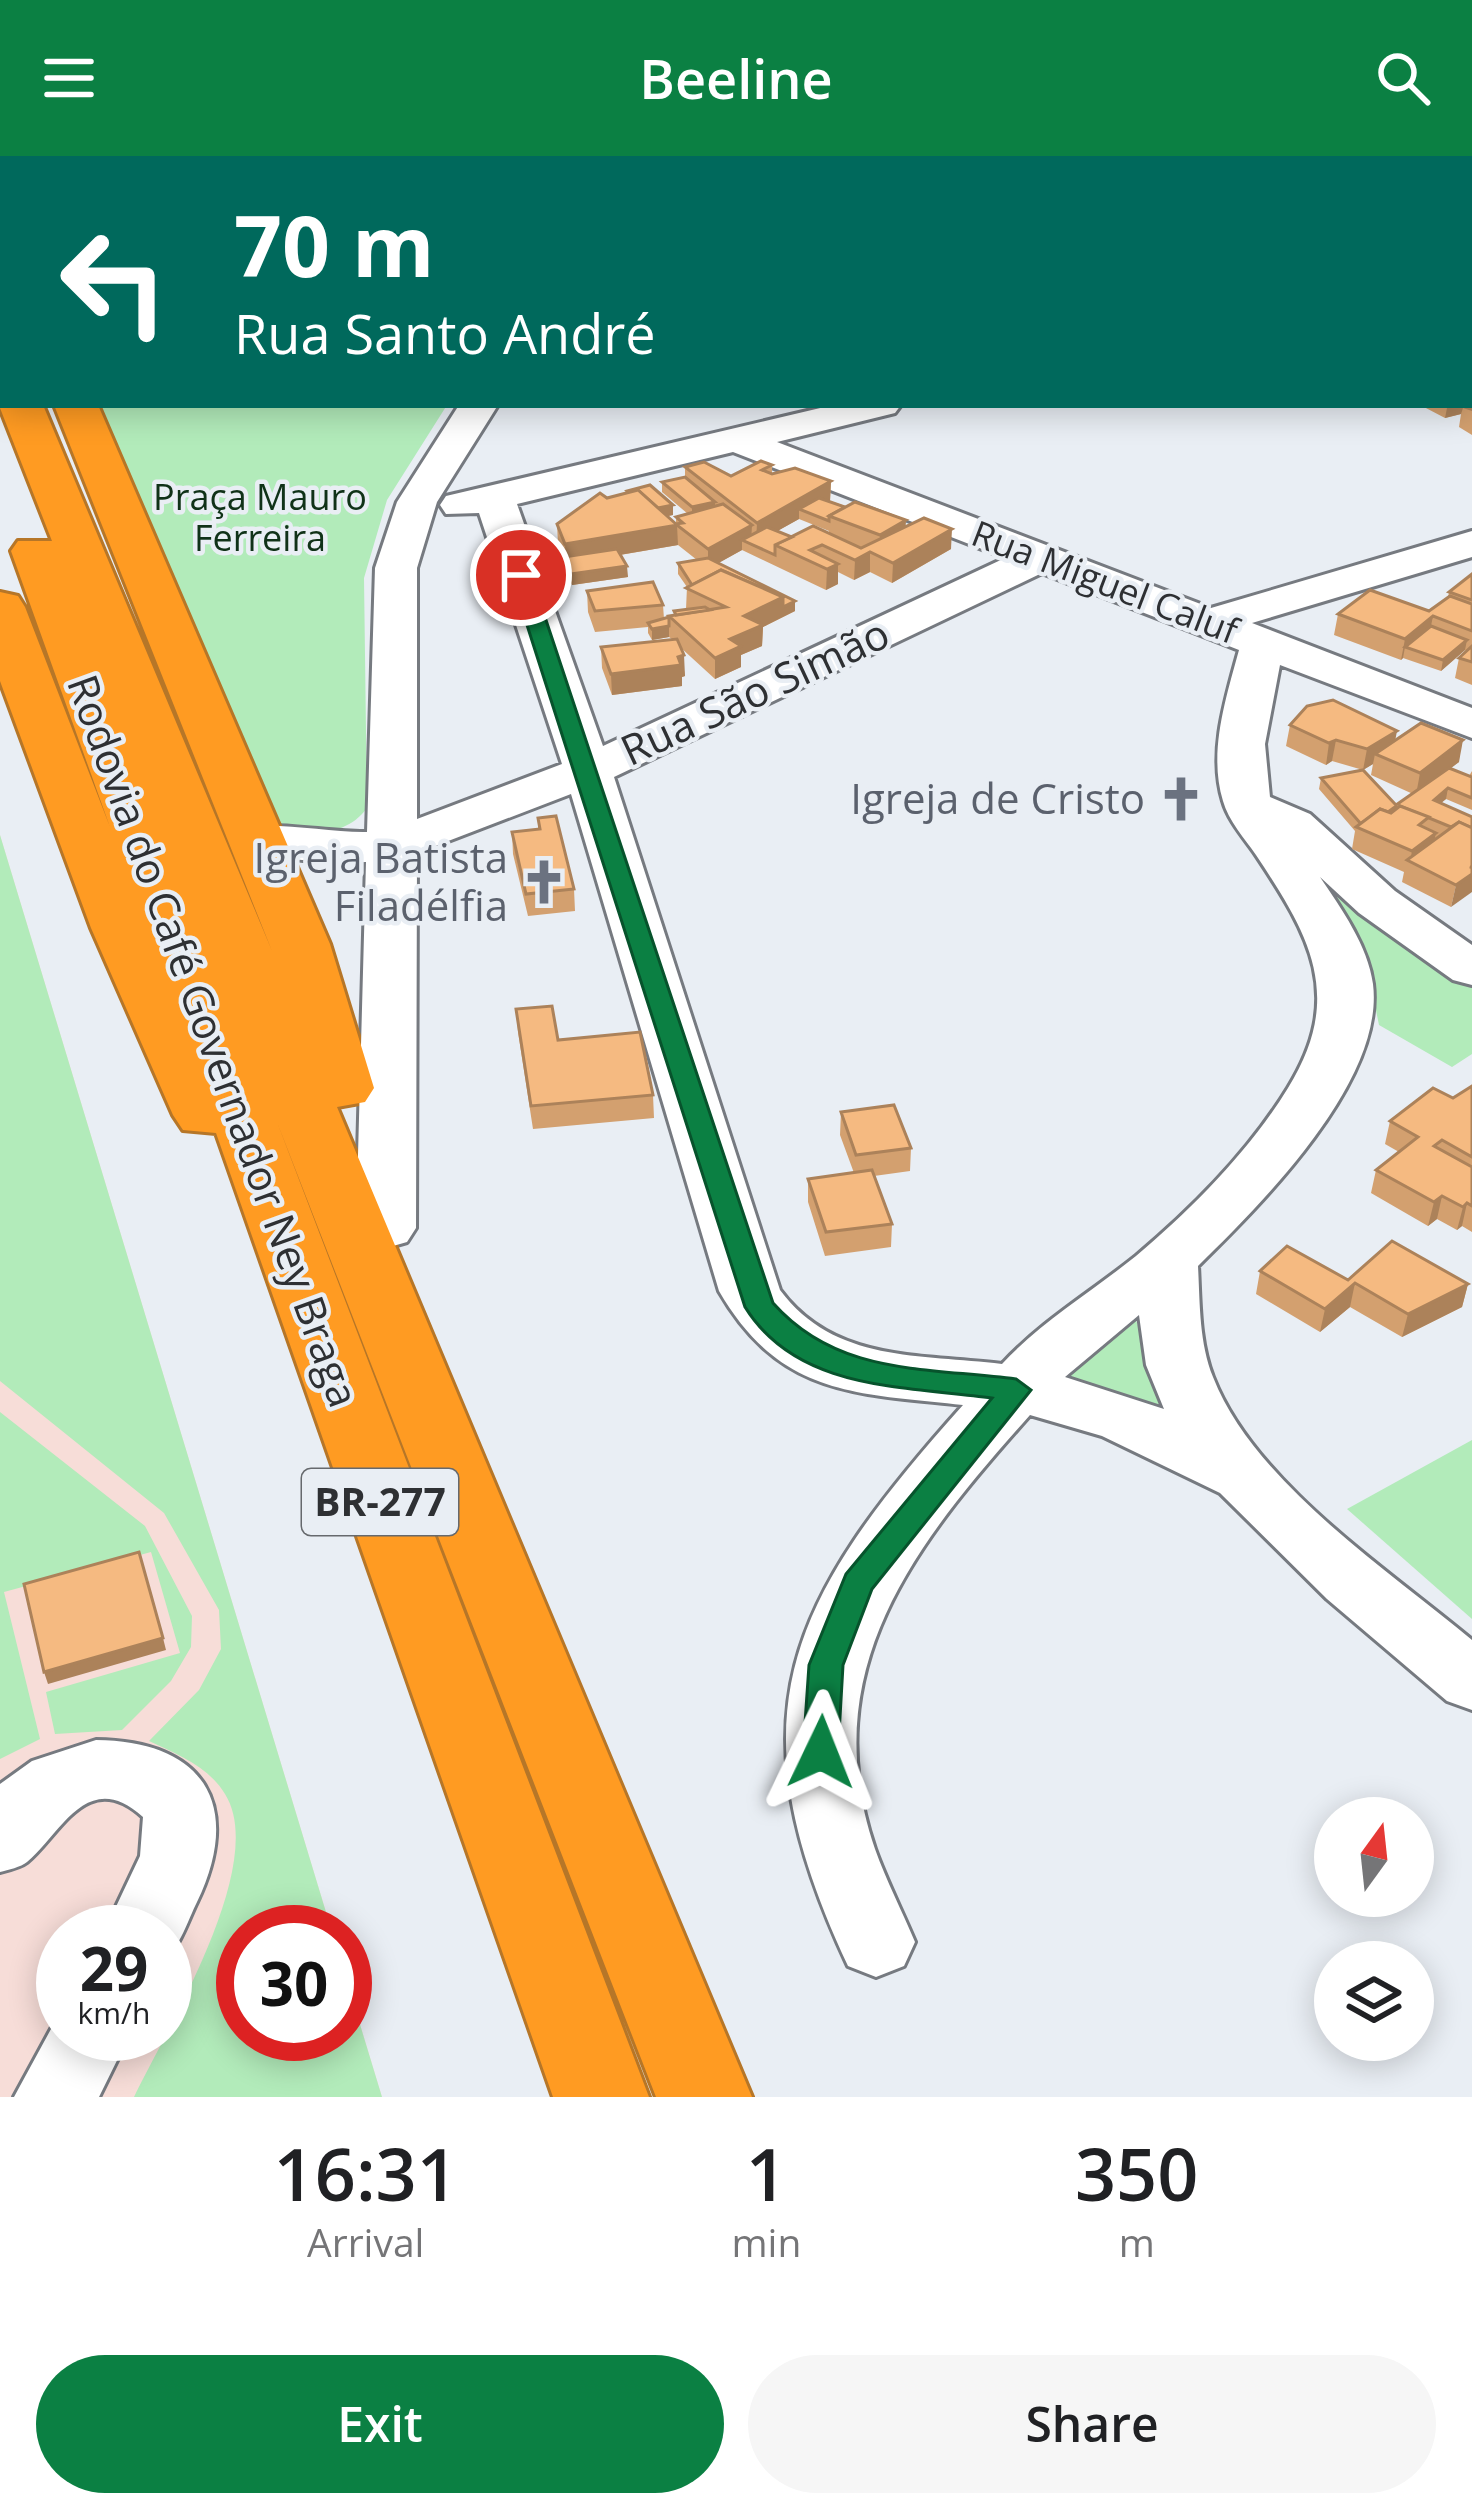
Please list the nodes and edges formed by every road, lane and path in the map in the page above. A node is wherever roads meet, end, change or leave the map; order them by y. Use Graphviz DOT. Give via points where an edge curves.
graph roads {
  1 [pos="22,408"];
  2 [pos="77,408"];
  3 [pos="476,408"];
  4 [pos="870,408"];
  5 [pos="737,440"];
  6 [pos="0,458"];
  7 [pos="494,496"];
  8 [pos="409,517"];
  9 [pos="1472,544"];
  10 [pos="1042,557"];
  11 [pos="0,607"];
  12 [pos="1237,633"];
  13 [pos="1472,724"];
  14 [pos="588,771"];
  15 [pos="1248,806"];
  16 [pos="255,838"];
  17 [pos="388,847"];
  18 [pos="203,916"];
  19 [pos="1472,969"];
  20 [pos="386,1228"];
  21 [pos="1168,1261"];
  22 [pos="332,1372"];
  23 [pos="1016,1390"];
  24 [pos="442,1444"];
  25 [pos="1235,1472"];
  26 [pos="1472,1682"];
  27 [pos="0,1840"];
  28 [pos="154,1905"];
  29 [pos="876,1942"];
  30 [pos="75,2061"];
  31 [pos="598,2090"];
  32 [pos="55,2097"];
  33 [pos="704,2097"];
  1 -- 18 [label="highway, Rodovia do Café Governador Ney Braga"];
  2 -- 16 [label="highway"];
  3 -- 8 [label="street"];
  4 -- 5 [label="street"];
  5 -- 7 [label="street"];
  5 -- 10 [label="street, Rua Miguel Caluf"];
  6 -- 18 [label="highway, Rodovia do Café Governador Ney Braga"];
  7 -- 8 [label="street"];
  7 -- 14 [label="street"];
  8 -- 17 [label="street" via="396,568"];
  9 -- 12 [label="street"];
  10 -- 12 [label="street, Rua Miguel Caluf"];
  10 -- 14 [label="street, Rua São Simão"];
  11 -- 22 [label="highway" via="146,992"];
  12 -- 13 [label="street, Rua Miguel Caluf"];
  12 -- 15 [label="street" via="1238,759"];
  14 -- 17 [label="street, Rua São Simão"];
  14 -- 23 [label="street" via="751,1291 772,1326 840,1367"];
  15 -- 19 [label="street" via="1285,818 1377,902"];
  15 -- 21 [label="street" via="1331,943 1348,1013 1341,1050 1298,1118"];
  16 -- 17 [label="street, Rua São Simão" via="312,848"];
  16 -- 20 [label="highway" via="300,944"];
  17 -- 20 [label="street"];
  18 -- 22 [label="highway, Rodovia do Café Governador Ney Braga / BR-277"];
  18 -- 24 [label="highway, Rodovia do Café Governador Ney Braga / BR-277"];
  20 -- 24 [label="highway"];
  21 -- 23 [label="street" via="1089,1316"];
  21 -- 25 [label="street" via="1172,1341 1183,1380"];
  22 -- 31 [label="highway, Rodovia do Café Governador Ney Braga / BR-277"];
  23 -- 25 [label="street" via="1146,1426"];
  23 -- 29 [label="street" via="857,1583 826,1665 821,1788 829,1837"];
  24 -- 33 [label="highway, Rodovia do Café Governador Ney Braga / BR-277"];
  25 -- 26 [label="street"];
  27 -- 28 [label="street" via="21,1807 59,1780 120,1770 159,1784 180,1811 180,1844"];
  30 -- 32 [label="street"];
}
